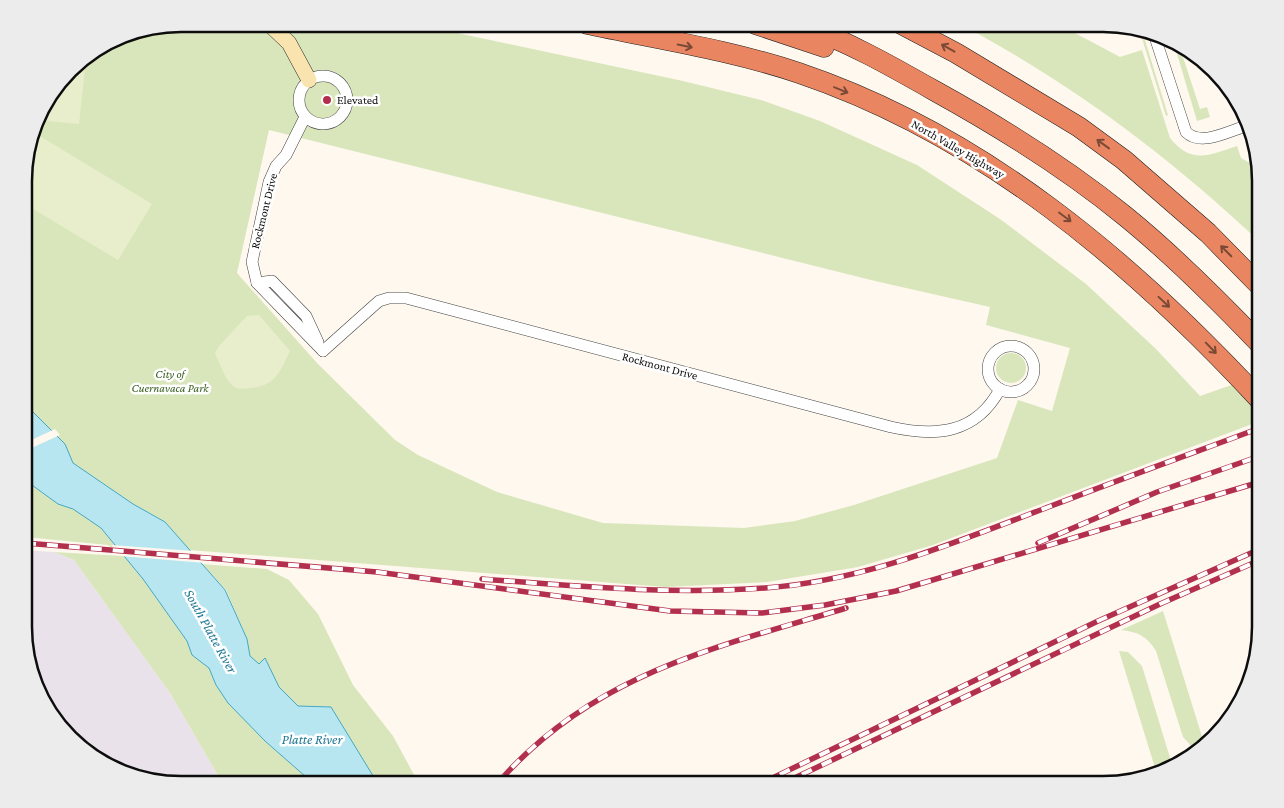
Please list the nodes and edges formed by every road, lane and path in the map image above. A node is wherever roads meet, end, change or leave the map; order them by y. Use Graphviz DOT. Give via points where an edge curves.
graph roads {
  1 [pos="277,32"];
  2 [pos="624,32"];
  3 [pos="779,32"];
  4 [pos="822,32"];
  5 [pos="916,32"];
  6 [pos="1157,43"];
  7 [pos="907,75"];
  8 [pos="309,80"];
  9 [pos="305,117"];
  10 [pos="1241,127"];
  11 [pos="1251,277"];
  12 [pos="257,283"];
  13 [pos="284,294"];
  14 [pos="276,302"];
  15 [pos="1251,335"];
  16 [pos="322,351"];
  17 [pos="1000,389"];
  18 [pos="1251,390"];
  1 -- 8 [label="street" via="288,43"];
  2 -- 18 [label="highway, North Valley Highway, one-way" via="799,73 880,107 953,145 1025,189 1092,238 1152,290"];
  3 -- 7 [label="highway"];
  4 -- 7 [label="highway"];
  11 -- 5 [label="highway, one-way" via="1208,233 1124,160 1062,117"];
  6 -- 10 [label="street" via="1184,127 1193,137 1206,138"];
  7 -- 15 [label="highway" via="986,119 1087,187 1195,278"];
  8 -- 9 [label="street" via="300,93"];
  8 -- 9 [label="street" via="325,75 333,77 344,88 348,103 342,117 328,124"];
  9 -- 12 [label="street, Rockmont Drive" via="269,182 252,262"];
  12 -- 13 [label="street" via="272,280"];
  12 -- 14 [label="street"];
  13 -- 14 [label="street"];
  13 -- 16 [label="street" via="306,316"];
  14 -- 16 [label="street"];
  16 -- 17 [label="street, Rockmont Drive" via="378,301 406,298 882,425 915,431 938,433 956,429 990,405"];
  17 -- 17 [label="street" via="1014,392 1032,380 1033,359 1023,348 1009,345 991,357 988,371"];
}
